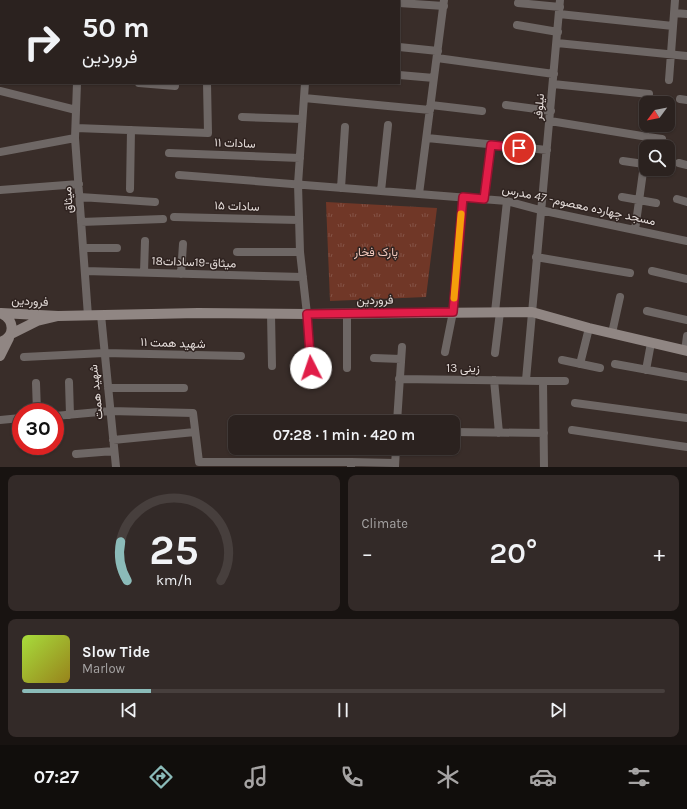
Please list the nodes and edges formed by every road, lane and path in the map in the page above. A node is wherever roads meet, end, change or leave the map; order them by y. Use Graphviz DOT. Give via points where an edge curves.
graph roads {
  1 [pos="675,0"];
  2 [pos="400,2"];
  3 [pos="444,3"];
  4 [pos="518,4"];
  5 [pos="560,7"];
  6 [pos="674,13"];
  7 [pos="687,14"];
  8 [pos="517,25"];
  9 [pos="673,26"];
  10 [pos="558,32"];
  11 [pos="557,43"];
  12 [pos="400,47"];
  13 [pos="671,54"];
  14 [pos="437,55"];
  15 [pos="687,56"];
  16 [pos="554,74"];
  17 [pos="400,75"];
  18 [pos="434,78"];
  19 [pos="669,80"];
  20 [pos="77,84"];
  21 [pos="151,84"];
  22 [pos="208,84"];
  23 [pos="305,84"];
  24 [pos="553,84"];
  25 [pos="175,86"];
  26 [pos="0,91"];
  27 [pos="649,94"];
  28 [pos="304,98"];
  29 [pos="506,105"];
  30 [pos="431,107"];
  31 [pos="76,110"];
  32 [pos="482,111"];
  33 [pos="551,111"];
  34 [pos="242,117"];
  35 [pos="302,119"];
  36 [pos="550,121"];
  37 [pos="388,124"];
  38 [pos="345,127"];
  39 [pos="76,128"];
  40 [pos="131,130"];
  41 [pos="648,137"];
  42 [pos="75,138"];
  43 [pos="427,138"];
  44 [pos="662,139"];
  45 [pos="647,140"];
  46 [pos="491,145"];
  47 [pos="547,150"];
  48 [pos="0,152"];
  49 [pos="169,153"];
  50 [pos="300,158"];
  51 [pos="624,161"];
  52 [pos="639,165"];
  53 [pos="179,175"];
  54 [pos="643,176"];
  55 [pos="79,184"];
  56 [pos="298,184"];
  57 [pos="341,188"];
  58 [pos="130,189"];
  59 [pos="0,190"];
  60 [pos="381,191"];
  61 [pos="419,194"];
  62 [pos="80,197"];
  63 [pos="463,197"];
  64 [pos="622,197"];
  65 [pos="484,199"];
  66 [pos="677,199"];
  67 [pos="507,201"];
  68 [pos="639,201"];
  69 [pos="155,202"];
  70 [pos="687,202"];
  71 [pos="656,203"];
  72 [pos="540,210"];
  73 [pos="174,217"];
  74 [pos="163,219"];
  75 [pos="299,220"];
  76 [pos="81,222"];
  77 [pos="635,230"];
  78 [pos="145,241"];
  79 [pos="687,241"];
  80 [pos="183,244"];
  81 [pos="83,248"];
  82 [pos="117,248"];
  83 [pos="237,252"];
  84 [pos="300,252"];
  85 [pos="536,257"];
  86 [pos="85,271"];
  87 [pos="652,271"];
  88 [pos="144,272"];
  89 [pos="630,273"];
  90 [pos="181,274"];
  91 [pos="303,277"];
  92 [pos="687,279"];
  93 [pos="620,297"];
  94 [pos="647,311"];
  95 [pos="453,312"];
  96 [pos="498,312"];
  97 [pos="532,312"];
  98 [pos="0,313"];
  99 [pos="348,313"];
  100 [pos="271,314"];
  101 [pos="307,314"];
  102 [pos="101,315"];
  103 [pos="58,316"];
  104 [pos="88,316"];
  105 [pos="687,320"];
  106 [pos="589,328"];
  107 [pos="612,334"];
  108 [pos="10,335"];
  109 [pos="687,336"];
  110 [pos="0,342"];
  111 [pos="651,343"];
  112 [pos="402,347"];
  113 [pos="686,351"];
  114 [pos="445,352"];
  115 [pos="104,353"];
  116 [pos="495,353"];
  117 [pos="0,356"];
  118 [pos="241,356"];
  119 [pos="24,357"];
  120 [pos="374,358"];
  121 [pos="401,359"];
  122 [pos="562,360"];
  123 [pos="580,364"];
  124 [pos="615,364"];
  125 [pos="272,366"];
  126 [pos="311,368"];
  127 [pos="347,368"];
  128 [pos="600,368"];
  129 [pos="646,370"];
  130 [pos="687,377"];
  131 [pos="399,380"];
  132 [pos="494,380"];
  133 [pos="526,380"];
  134 [pos="543,380"];
  135 [pos="565,381"];
  136 [pos="69,382"];
  137 [pos="36,383"];
  138 [pos="108,388"];
  139 [pos="184,388"];
  140 [pos="37,403"];
  141 [pos="575,403"];
  142 [pos="110,412"];
  143 [pos="64,415"];
  144 [pos="70,415"];
  145 [pos="397,415"];
  146 [pos="687,418"];
  147 [pos="12,419"];
  148 [pos="0,420"];
  149 [pos="572,430"];
  150 [pos="195,432"];
  151 [pos="460,432"];
  152 [pos="499,433"];
  153 [pos="544,433"];
  154 [pos="113,440"];
  155 [pos="687,447"];
  156 [pos="114,451"];
  157 [pos="76,454"];
  158 [pos="396,455"];
  159 [pos="351,465"];
  160 [pos="395,465"];
  161 [pos="116,467"];
  162 [pos="544,467"];
  1 -- 6 [label="street"];
  2 -- 3 [label="street"];
  3 -- 14 [label="street"];
  4 -- 5 [label="street"];
  5 -- 9 [label="street"];
  5 -- 10 [label="street, نیلوفر"];
  6 -- 7 [label="street"];
  6 -- 9 [label="street"];
  8 -- 10 [label="street"];
  9 -- 13 [label="street"];
  10 -- 11 [label="street, نیلوفر"];
  11 -- 13 [label="street"];
  11 -- 16 [label="street, نیلوفر"];
  12 -- 14 [label="street"];
  13 -- 15 [label="street"];
  13 -- 19 [label="street"];
  14 -- 16 [label="street"];
  14 -- 18 [label="street"];
  16 -- 24 [label="street, نیلوفر"];
  17 -- 18 [label="street"];
  18 -- 30 [label="street"];
  20 -- 31 [label="street, میثاق"];
  21 -- 25 [label="street"];
  22 -- 40 [label="street" via="208,133"];
  23 -- 28 [label="street"];
  24 -- 27 [label="street"];
  24 -- 33 [label="street, نیلوفر"];
  26 -- 31 [label="street"];
  28 -- 30 [label="street"];
  28 -- 35 [label="street"];
  29 -- 33 [label="street"];
  30 -- 32 [label="street"];
  30 -- 43 [label="street"];
  31 -- 39 [label="street, میثاق"];
  33 -- 36 [label="street, نیلوفر"];
  34 -- 35 [label="street"];
  35 -- 50 [label="street"];
  36 -- 41 [label="street"];
  36 -- 47 [label="street, نیلوفر"];
  37 -- 60 [label="street"];
  38 -- 57 [label="street"];
  39 -- 40 [label="street"];
  39 -- 42 [label="street, میثاق"];
  40 -- 58 [label="street"];
  41 -- 44 [label="street"];
  41 -- 45 [label="street"];
  42 -- 48 [label="street"];
  42 -- 55 [label="street, میثاق"];
  43 -- 46 [label="street"];
  43 -- 61 [label="street"];
  46 -- 47 [label="street"];
  46 -- 65 [label="street"];
  47 -- 72 [label="street, نیلوفر"];
  49 -- 50 [label="street, سادات ۱۱"];
  50 -- 56 [label="street"];
  51 -- 52 [label="street"];
  53 -- 56 [label="street, مسجد چهارده معصوم- 47 مدرس"];
  54 -- 68 [label="street"];
  55 -- 59 [label="street"];
  55 -- 62 [label="street, میثاق"];
  56 -- 57 [label="street, مسجد چهارده معصوم- 47 مدرس"];
  56 -- 75 [label="street"];
  57 -- 60 [label="street, مسجد چهارده معصوم- 47 مدرس"];
  60 -- 61 [label="street, مسجد چهارده معصوم- 47 مدرس"];
  61 -- 63 [label="street, مسجد چهارده معصوم- 47 مدرس"];
  62 -- 69 [label="street"];
  62 -- 76 [label="street, میثاق"];
  63 -- 65 [label="street, مسجد چهارده معصوم- 47 مدرس"];
  63 -- 95 [label="street"];
  64 -- 68 [label="street"];
  65 -- 67 [label="street, مسجد چهارده معصوم- 47 مدرس"];
  66 -- 70 [label="street"];
  67 -- 72 [label="street, مسجد چهارده معصوم- 47 مدرس"];
  67 -- 96 [label="street"];
  68 -- 71 [label="street"];
  68 -- 77 [label="street"];
  72 -- 77 [label="street, مسجد چهارده معصوم- 47 مدرس"];
  72 -- 85 [label="street, نیلوفر"];
  73 -- 75 [label="street, سادات ۱۵"];
  74 -- 76 [label="street"];
  75 -- 84 [label="street"];
  76 -- 81 [label="street, میثاق"];
  77 -- 79 [label="street, مسجد چهارده معصوم- 47 مدرس"];
  78 -- 88 [label="street"];
  80 -- 90 [label="street"];
  81 -- 82 [label="street"];
  81 -- 86 [label="street, میثاق"];
  83 -- 84 [label="street"];
  84 -- 91 [label="street"];
  85 -- 89 [label="street"];
  85 -- 97 [label="street, نیلوفر"];
  86 -- 88 [label="street, 18میثاق-19سادات"];
  86 -- 104 [label="street, میثاق"];
  87 -- 92 [label="street"];
  88 -- 90 [label="street, 18میثاق-19سادات"];
  90 -- 91 [label="street, 18میثاق-19سادات"];
  91 -- 101 [label="street"];
  93 -- 107 [label="street"];
  94 -- 105 [label="street"];
  95 -- 96 [label="street, فروردین"];
  95 -- 99 [label="street, فروردین"];
  95 -- 114 [label="street"];
  96 -- 97 [label="street, فروردین"];
  96 -- 116 [label="street"];
  97 -- 106 [label="street, فروردین"];
  97 -- 133 [label="street, نیلوفر"];
  98 -- 103 [label="street, فروردین"];
  98 -- 108 [label="street" via="10,321"];
  99 -- 101 [label="street, فروردین"];
  99 -- 127 [label="street"];
  100 -- 101 [label="street, فروردین"];
  100 -- 102 [label="street, فروردین"];
  100 -- 125 [label="street"];
  101 -- 126 [label="street"];
  102 -- 104 [label="street, فروردین"];
  102 -- 115 [label="street, شهید همت"];
  103 -- 104 [label="street, فروردین"];
  103 -- 108 [label="street, فروردین" via="37,321"];
  106 -- 107 [label="street, فروردین"];
  106 -- 123 [label="street"];
  107 -- 111 [label="street, فروردین"];
  108 -- 110 [label="street, فروردین"];
  108 -- 117 [label="street"];
  109 -- 113 [label="street"];
  111 -- 113 [label="street, فروردین"];
  111 -- 129 [label="street"];
  112 -- 121 [label="street"];
  115 -- 118 [label="street, شهید همت ۱۱"];
  115 -- 119 [label="street, شهید همت ۱۱"];
  115 -- 138 [label="street, شهید همت"];
  120 -- 121 [label="street"];
  121 -- 131 [label="street"];
  122 -- 123 [label="street"];
  123 -- 128 [label="street"];
  124 -- 129 [label="street"];
  129 -- 130 [label="street"];
  131 -- 132 [label="street, زینی 13"];
  131 -- 145 [label="street"];
  132 -- 133 [label="street, زینی 13"];
  132 -- 152 [label="street"];
  133 -- 134 [label="street, زینی 13"];
  134 -- 135 [label="street, زینی 13"];
  134 -- 153 [label="street"];
  136 -- 144 [label="street"];
  137 -- 140 [label="street"];
  138 -- 139 [label="street"];
  138 -- 142 [label="street, شهید همت"];
  141 -- 146 [label="street"];
  142 -- 144 [label="street"];
  142 -- 150 [label="street" via="193,413"];
  142 -- 154 [label="street, شهید همت"];
  143 -- 144 [label="street"];
  147 -- 148 [label="street"];
  149 -- 155 [label="street"];
  150 -- 154 [label="street"];
  150 -- 159 [label="street" via="199,462"];
  151 -- 152 [label="street"];
  152 -- 153 [label="street"];
  153 -- 162 [label="street"];
  154 -- 156 [label="street, شهید همت"];
  156 -- 157 [label="street"];
  156 -- 161 [label="street, شهید همت"];
  158 -- 160 [label="street"];
  159 -- 160 [label="street"];
}
